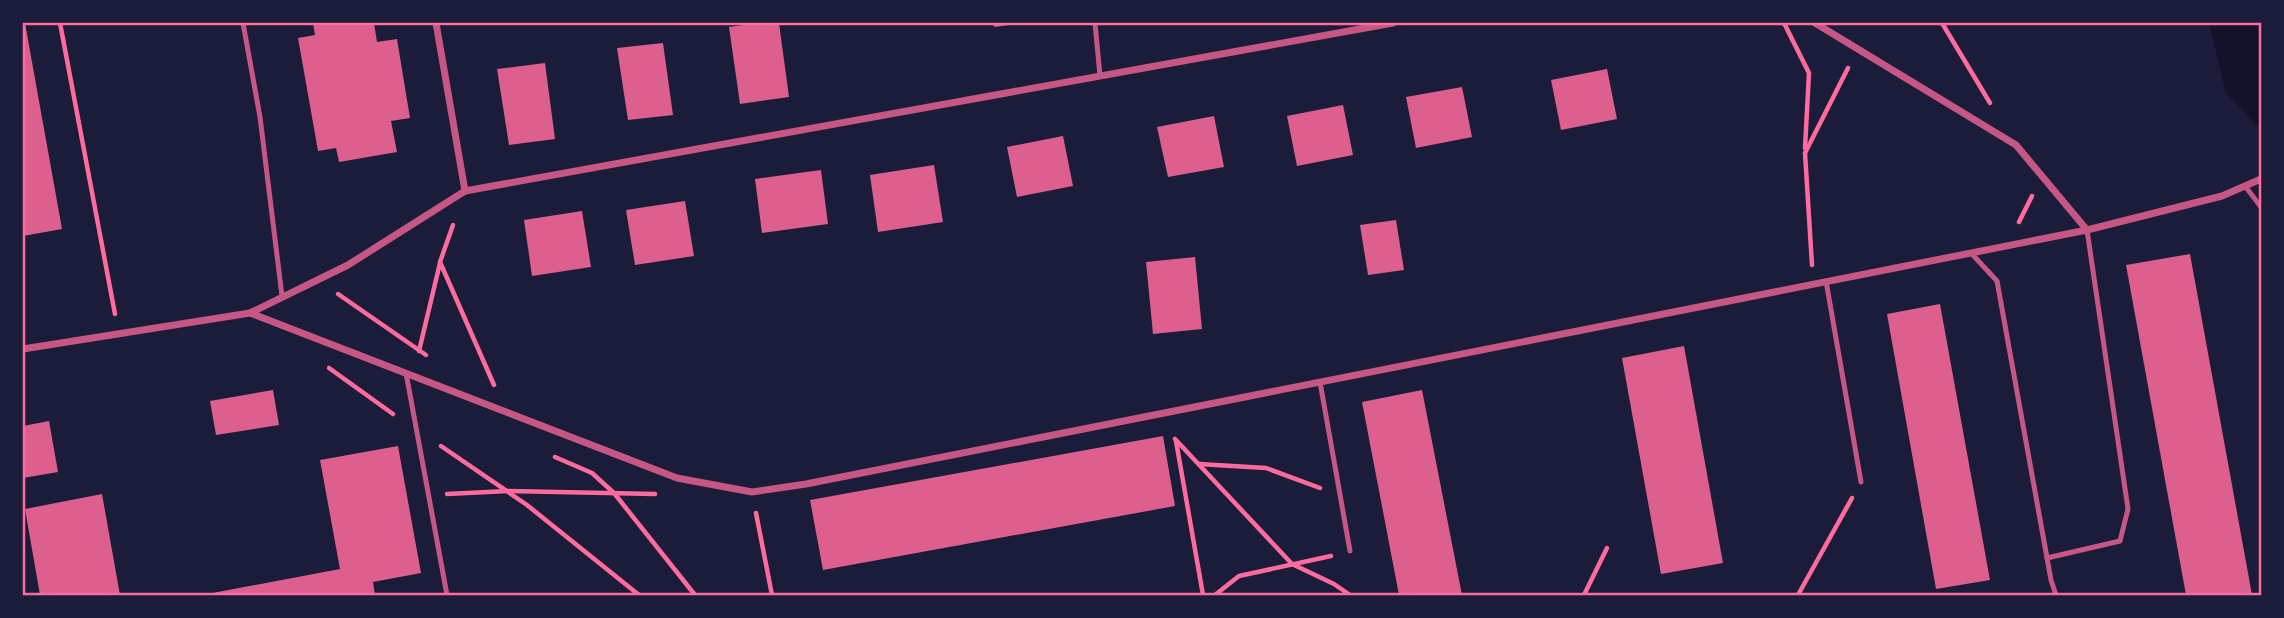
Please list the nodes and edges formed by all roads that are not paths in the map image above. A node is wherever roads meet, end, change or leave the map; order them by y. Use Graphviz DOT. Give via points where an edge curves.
graph roads {
  1 [pos="243,23"];
  2 [pos="436,23"];
  3 [pos="1095,23"];
  4 [pos="1393,23"];
  5 [pos="1815,23"];
  6 [pos="1100,76"];
  7 [pos="2261,179"];
  8 [pos="2245,186"];
  9 [pos="465,191"];
  10 [pos="2261,207"];
  11 [pos="2087,230"];
  12 [pos="1971,253"];
  13 [pos="1826,281"];
  14 [pos="282,296"];
  15 [pos="250,313"];
  16 [pos="23,349"];
  17 [pos="406,373"];
  18 [pos="1320,382"];
  19 [pos="1861,482"];
  20 [pos="1350,551"];
  21 [pos="2047,558"];
  22 [pos="447,595"];
  23 [pos="2056,595"];
  1 -- 14 [label="lane" via="260,117"];
  2 -- 9 [label="street"];
  3 -- 6 [label="lane"];
  4 -- 6 [label="street"];
  5 -- 11 [label="street" via="2016,145"];
  6 -- 9 [label="street"];
  7 -- 8 [label="street"];
  8 -- 10 [label="lane"];
  8 -- 11 [label="street"];
  9 -- 14 [label="street" via="348,265"];
  11 -- 12 [label="street"];
  11 -- 21 [label="lane" via="2129,509 2120,541"];
  12 -- 13 [label="street"];
  12 -- 21 [label="lane" via="1997,281"];
  13 -- 18 [label="street"];
  13 -- 19 [label="lane"];
  14 -- 15 [label="street"];
  15 -- 16 [label="street"];
  15 -- 17 [label="street"];
  17 -- 18 [label="street" via="677,478 752,492"];
  17 -- 22 [label="lane"];
  18 -- 20 [label="lane"];
  21 -- 23 [label="lane"];
}
